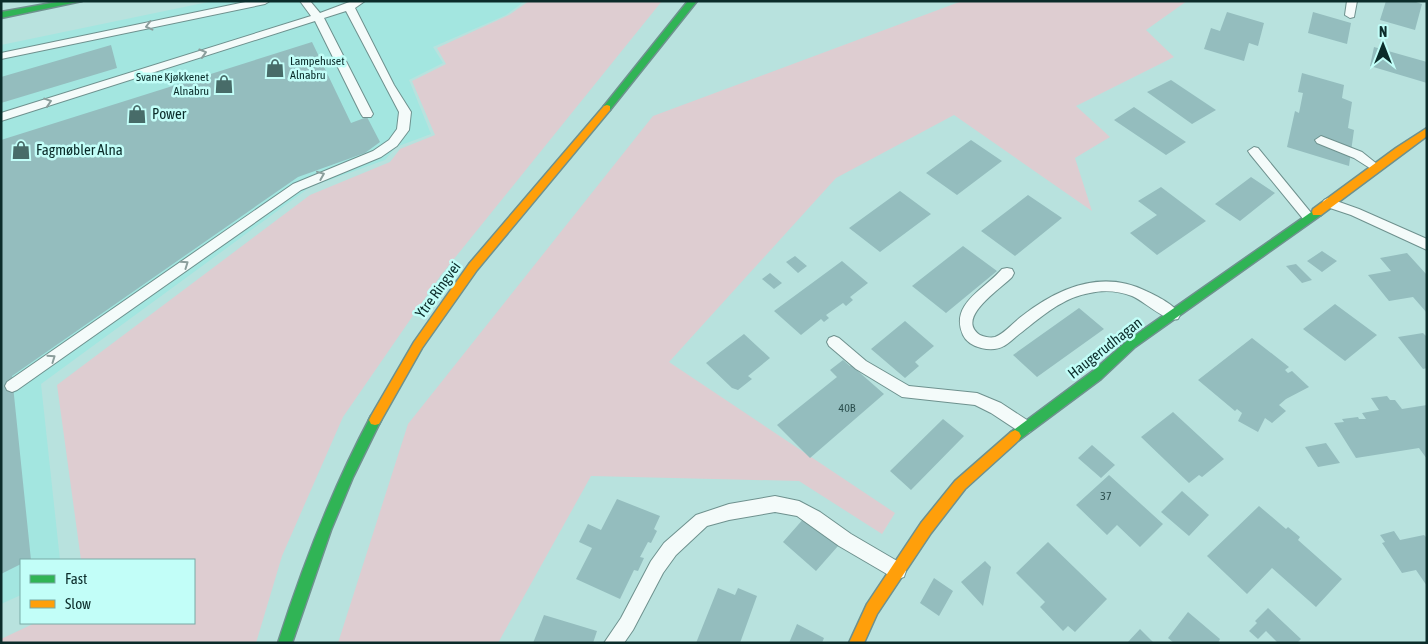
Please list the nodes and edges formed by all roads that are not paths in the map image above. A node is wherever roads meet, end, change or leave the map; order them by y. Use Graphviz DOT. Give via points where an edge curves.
graph roads {
  1 [pos="78,1"];
  2 [pos="265,1"];
  3 [pos="305,1"];
  4 [pos="360,1"];
  5 [pos="694,1"];
  6 [pos="1352,1"];
  7 [pos="346,8"];
  8 [pos="1,15"];
  9 [pos="1350,15"];
  10 [pos="318,17"];
  11 [pos="1,56"];
  12 [pos="367,114"];
  13 [pos="1,117"];
  14 [pos="1427,131"];
  15 [pos="1321,140"];
  16 [pos="1254,150"];
  17 [pos="1376,168"];
  18 [pos="1328,203"];
  19 [pos="1308,217"];
  20 [pos="1426,243"];
  21 [pos="1007,272"];
  22 [pos="1173,315"];
  23 [pos="834,342"];
  24 [pos="12,386"];
  25 [pos="1025,427"];
  26 [pos="898,572"];
  27 [pos="285,643"];
  28 [pos="613,643"];
  29 [pos="856,643"];
  1 -- 8 [label="main road"];
  2 -- 11 [label="lane, one-way"];
  3 -- 10 [label="lane"];
  4 -- 7 [label="lane"];
  5 -- 27 [label="main road, Ytre Ringvei" via="496,238 417,346 357,457 312,561"];
  6 -- 9 [label="lane"];
  7 -- 10 [label="lane"];
  24 -- 7 [label="lane, one-way" via="297,186 377,154 393,143 403,130 405,112 352,10"];
  10 -- 12 [label="lane"];
  13 -- 10 [label="lane, one-way"];
  14 -- 17 [label="main road, Haugerudhagan"];
  15 -- 17 [label="lane" via="1358,154"];
  16 -- 19 [label="lane"];
  17 -- 18 [label="main road, Haugerudhagan"];
  18 -- 19 [label="main road, Haugerudhagan"];
  18 -- 20 [label="lane"];
  19 -- 22 [label="main road, Haugerudhagan"];
  21 -- 22 [label="lane" via="970,309 967,327 978,340 999,342 1048,304 1091,286 1128,289"];
  22 -- 25 [label="main road, Haugerudhagan"];
  23 -- 25 [label="lane" via="861,365 907,392 977,399"];
  25 -- 26 [label="main road, Haugerudhagan" via="960,485 926,528"];
  26 -- 28 [label="lane" via="799,508 775,504 729,512 702,520 670,549"];
  26 -- 29 [label="main road, Haugerudhagan" via="872,608"];
}
